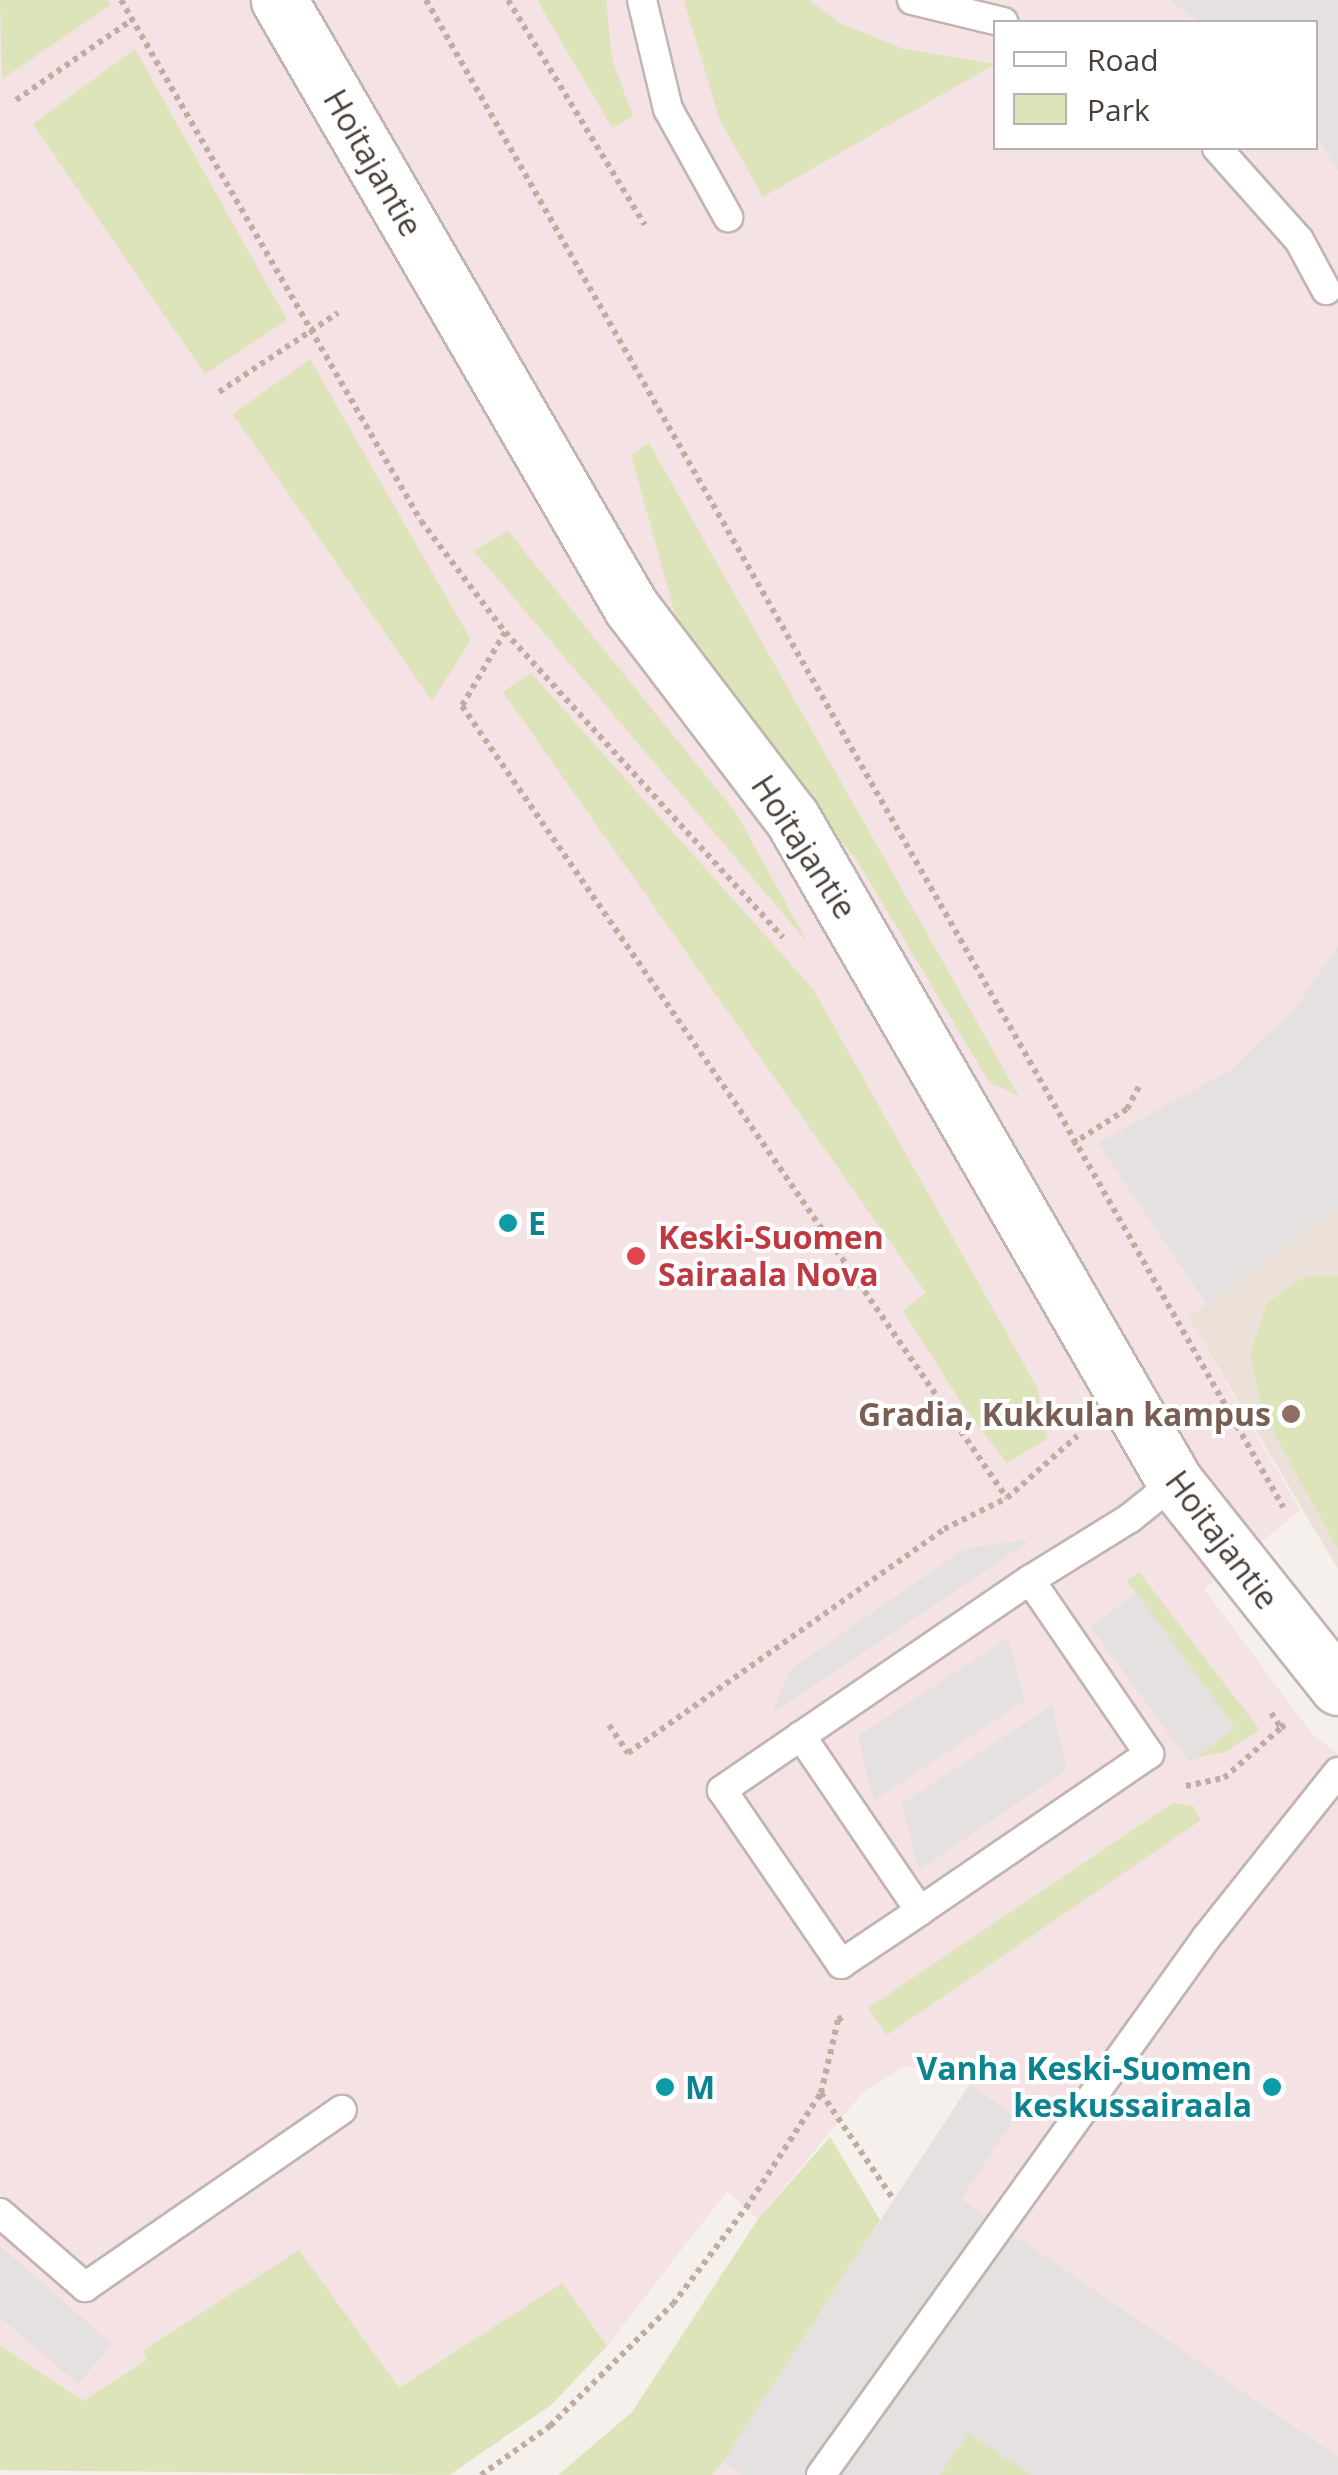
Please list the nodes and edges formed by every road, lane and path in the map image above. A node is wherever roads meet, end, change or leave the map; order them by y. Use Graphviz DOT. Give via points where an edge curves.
graph roads {
  1 [pos="121,0"];
  2 [pos="279,0"];
  3 [pos="426,0"];
  4 [pos="508,0"];
  5 [pos="642,0"];
  6 [pos="912,0"];
  7 [pos="133,19"];
  8 [pos="995,20"];
  9 [pos="16,100"];
  10 [pos="1219,150"];
  11 [pos="728,217"];
  12 [pos="646,226"];
  13 [pos="1326,290"];
  14 [pos="338,314"];
  15 [pos="310,330"];
  16 [pos="219,392"];
  17 [pos="506,632"];
  18 [pos="792,949"];
  19 [pos="1142,1084"];
  20 [pos="1072,1144"];
  21 [pos="1073,1416"];
  22 [pos="1082,1432"];
  23 [pos="1175,1482"];
  24 [pos="1007,1498"];
  25 [pos="1130,1518"];
  26 [pos="1292,1523"];
  27 [pos="1030,1580"];
  28 [pos="1335,1684"];
  29 [pos="1260,1698"];
  30 [pos="609,1726"];
  31 [pos="1281,1728"];
  32 [pos="800,1736"];
  33 [pos="1338,1772"];
  34 [pos="1170,1790"];
  35 [pos="920,1911"];
  36 [pos="854,2009"];
  37 [pos="821,2093"];
  38 [pos="342,2110"];
  39 [pos="892,2198"];
  40 [pos="0,2213"];
  41 [pos="481,2475"];
  42 [pos="821,2475"];
  1 -- 7 [label="path"];
  2 -- 23 [label="street, Hoitajantie" via="630,607 792,818"];
  3 -- 20 [label="path"];
  4 -- 12 [label="path"];
  5 -- 11 [label="lane" via="668,110"];
  6 -- 8 [label="lane"];
  7 -- 9 [label="path"];
  7 -- 15 [label="path"];
  10 -- 13 [label="lane" via="1299,240"];
  14 -- 15 [label="path"];
  15 -- 16 [label="path"];
  15 -- 17 [label="path" via="422,521"];
  17 -- 18 [label="path"];
  17 -- 24 [label="path" via="462,706"];
  19 -- 20 [label="path" via="1127,1110"];
  20 -- 26 [label="path"];
  21 -- 22 [label="path"];
  22 -- 24 [label="path"];
  22 -- 25 [label="path"];
  23 -- 25 [label="lane"];
  23 -- 28 [label="street, Hoitajantie"];
  24 -- 30 [label="path" via="944,1529 628,1753"];
  25 -- 27 [label="lane"];
  27 -- 32 [label="lane"];
  27 -- 35 [label="lane" via="1149,1754"];
  28 -- 31 [label="path"];
  29 -- 31 [label="path"];
  31 -- 34 [label="path" via="1224,1778"];
  32 -- 35 [label="lane"];
  32 -- 35 [label="lane" via="722,1790 842,1964"];
  33 -- 42 [label="lane" via="1206,1938"];
  36 -- 37 [label="path" via="838,2020"];
  37 -- 39 [label="path"];
  37 -- 41 [label="path" via="673,2304 550,2426"];
  38 -- 40 [label="lane" via="85,2287"];
}
